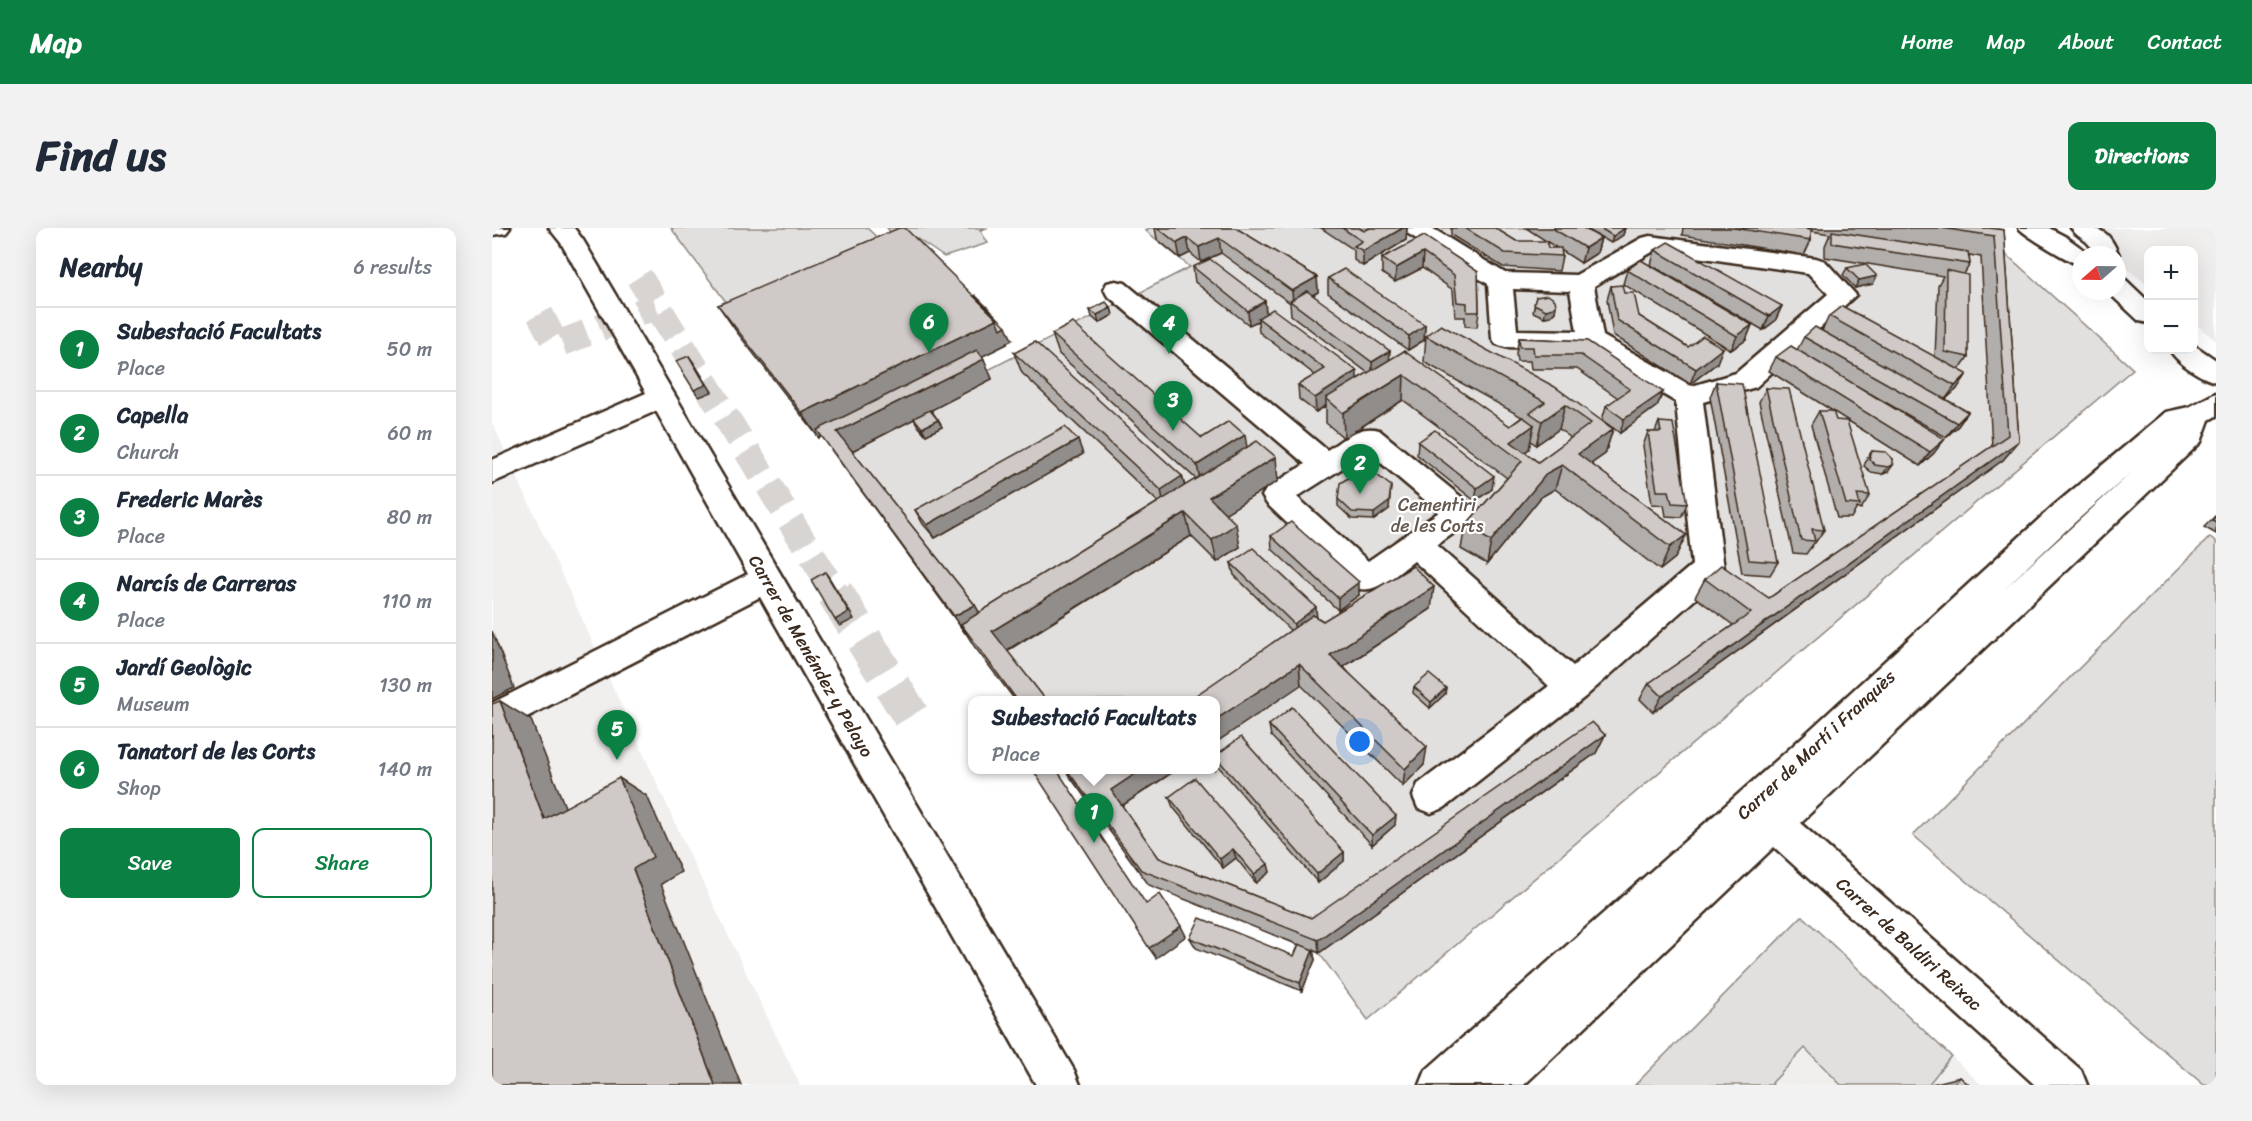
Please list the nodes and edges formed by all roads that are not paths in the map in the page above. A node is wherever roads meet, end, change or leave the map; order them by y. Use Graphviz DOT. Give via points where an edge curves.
graph roads {
  1 [pos="492,228"];
  2 [pos="498,228"];
  3 [pos="561,228"];
  4 [pos="1415,228"];
  5 [pos="2031,228"];
  6 [pos="2083,228"];
  7 [pos="2103,246"];
  8 [pos="2072,252"];
  9 [pos="1500,281"];
  10 [pos="1581,283"];
  11 [pos="1116,290"];
  12 [pos="2126,292"];
  13 [pos="2144,311"];
  14 [pos="1590,340"];
  15 [pos="2198,340"];
  16 [pos="2216,353"];
  17 [pos="2189,354"];
  18 [pos="2216,373"];
  19 [pos="1689,397"];
  20 [pos="660,398"];
  21 [pos="2206,409"];
  22 [pos="1325,465"];
  23 [pos="492,472"];
  24 [pos="1415,544"];
  25 [pos="767,579"];
  26 [pos="1573,687"];
  27 [pos="492,720"];
  28 [pos="1431,796"];
  29 [pos="1763,814"];
  30 [pos="1059,1085"];
  31 [pos="1441,1085"];
  32 [pos="1493,1085"];
  33 [pos="2066,1085"];
  1 -- 2 [label="street"];
  3 -- 20 [label="street, Carrer de Menéndez y Pelayo"];
  4 -- 9 [label="street"];
  5 -- 8 [label="street"];
  6 -- 7 [label="street" via="2100,238"];
  9 -- 10 [label="street"];
  9 -- 14 [label="street" via="1505,338"];
  10 -- 14 [label="street"];
  10 -- 19 [label="street" via="1650,243 1816,266 1843,295 1746,380"];
  11 -- 22 [label="street"];
  12 -- 13 [label="street"];
  14 -- 19 [label="street"];
  15 -- 16 [label="street"];
  17 -- 18 [label="street"];
  19 -- 26 [label="street" via="1708,569"];
  20 -- 23 [label="street"];
  20 -- 25 [label="street, Carrer de Menéndez y Pelayo"];
  21 -- 29 [label="street, Carrer de Martí i Franquès" via="2191,435"];
  22 -- 24 [label="street" via="1369,437 1460,513"];
  22 -- 24 [label="street" via="1277,496 1366,579"];
  24 -- 26 [label="street"];
  25 -- 27 [label="street"];
  25 -- 30 [label="street, Carrer de Menéndez y Pelayo"];
  26 -- 28 [label="street"];
  29 -- 31 [label="street, Carrer de Martí i Franquès"];
  29 -- 32 [label="street, Carrer de Martí i Franquès"];
  29 -- 33 [label="street, Carrer de Baldiri Reixac"];
}
